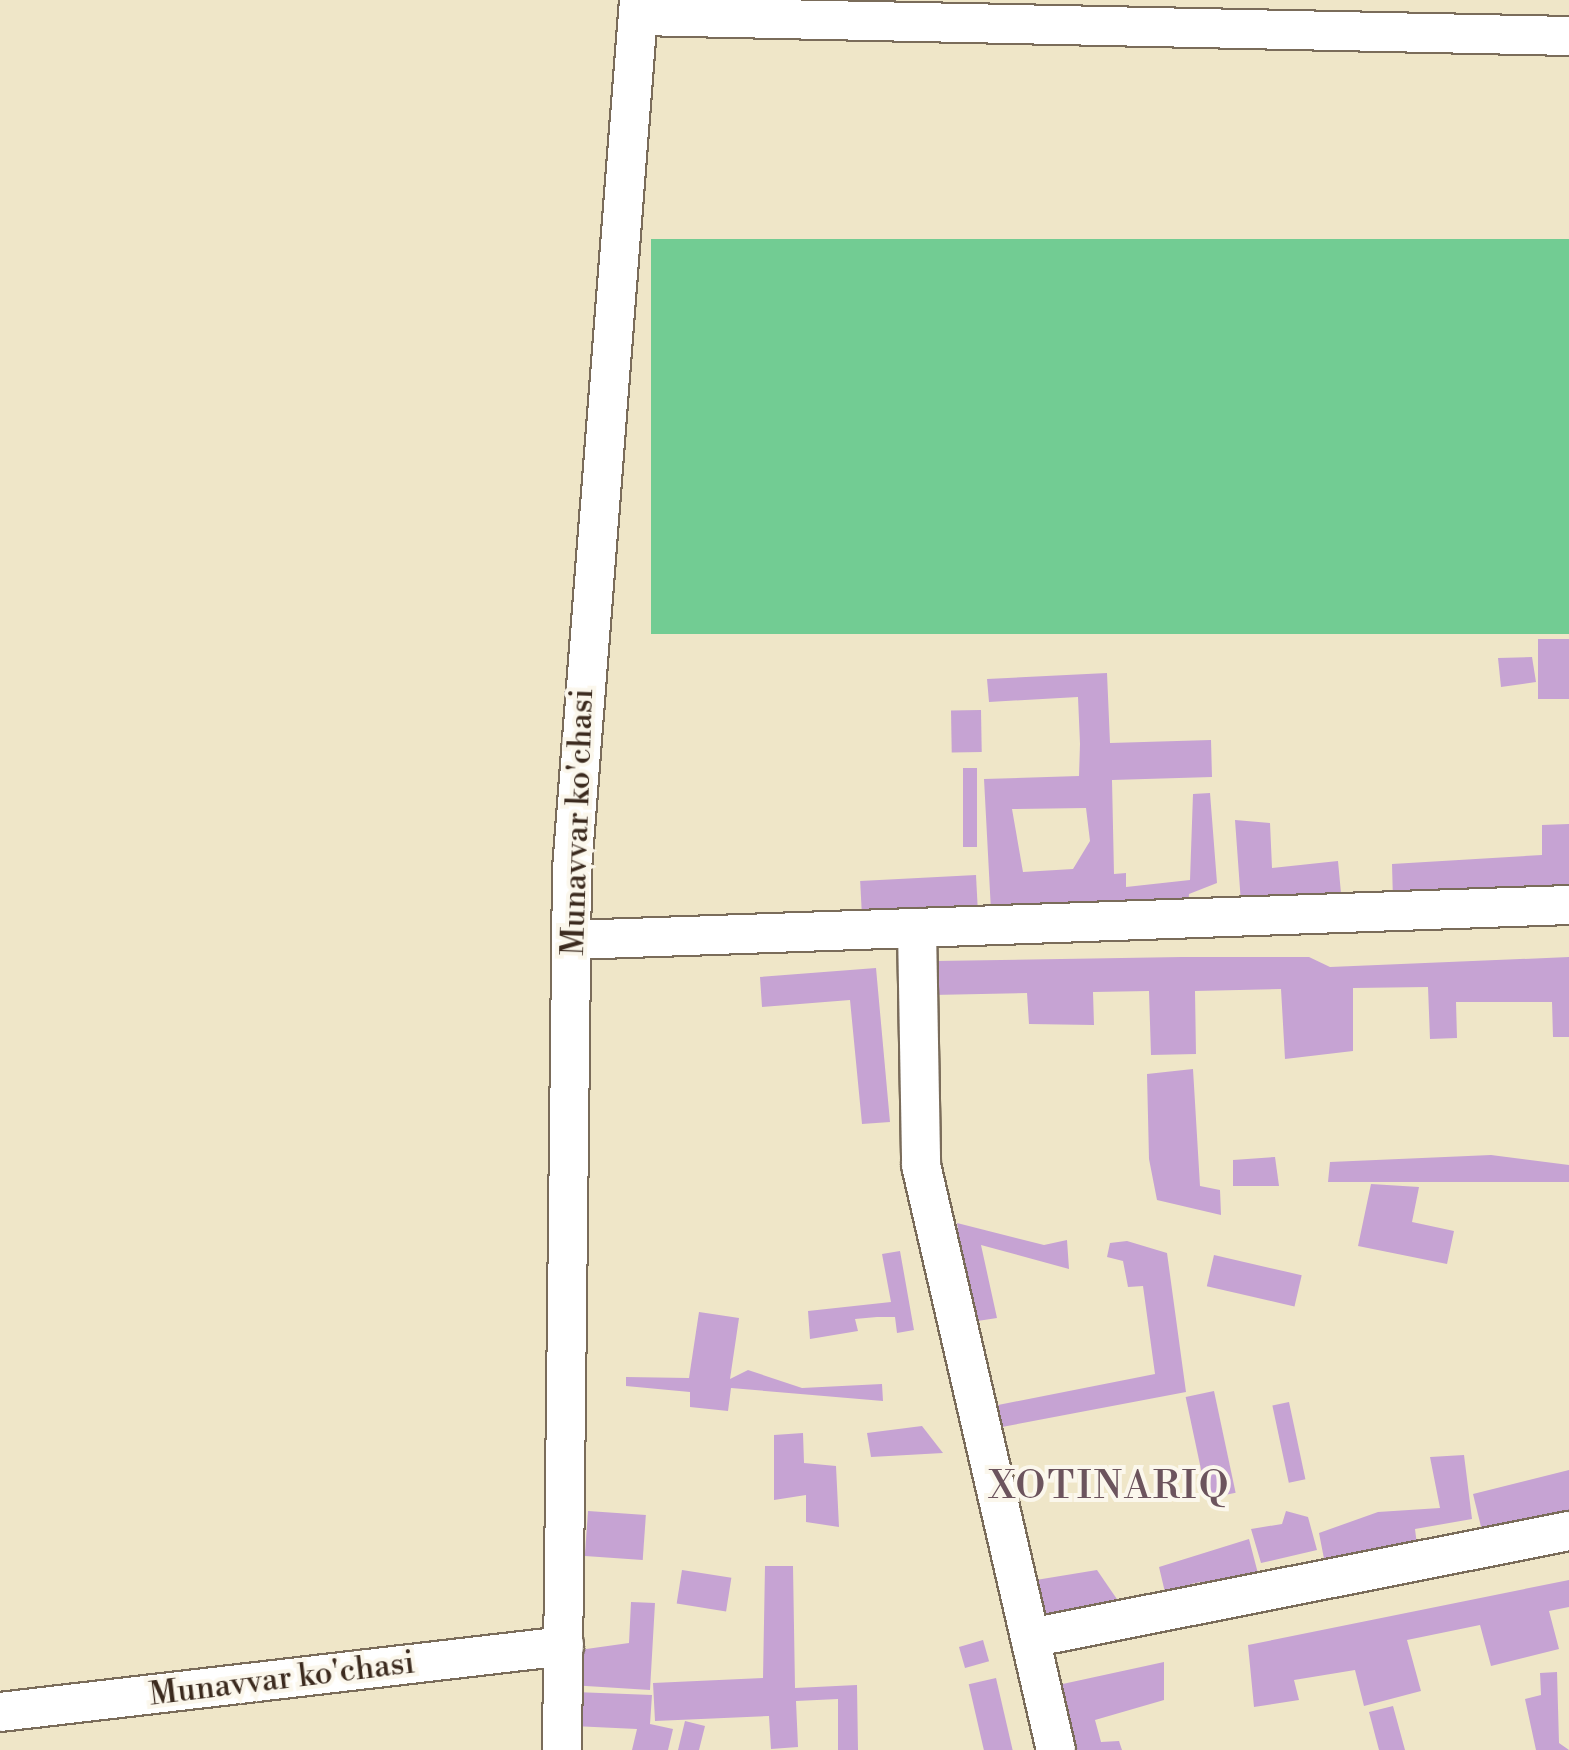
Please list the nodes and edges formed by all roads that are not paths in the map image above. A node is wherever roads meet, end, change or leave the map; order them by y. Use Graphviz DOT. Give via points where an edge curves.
graph roads {
  1 [pos="639,8"];
  2 [pos="1569,36"];
  3 [pos="1569,905"];
  4 [pos="917,928"];
  5 [pos="572,940"];
  6 [pos="1569,1532"];
  7 [pos="1030,1638"];
  8 [pos="564,1646"];
  9 [pos="0,1712"];
  10 [pos="562,1750"];
  11 [pos="1056,1750"];
  1 -- 2 [label="street"];
  1 -- 5 [label="street, Munavvar ko'chasi" via="590,542"];
  3 -- 4 [label="street"];
  4 -- 5 [label="street"];
  4 -- 7 [label="street" via="921,1165"];
  5 -- 8 [label="street, Munavvar ko'chasi"];
  6 -- 7 [label="street"];
  7 -- 11 [label="street"];
  8 -- 9 [label="street, Munavvar ko'chasi"];
  8 -- 10 [label="street, Munavvar ko'chasi"];
}
